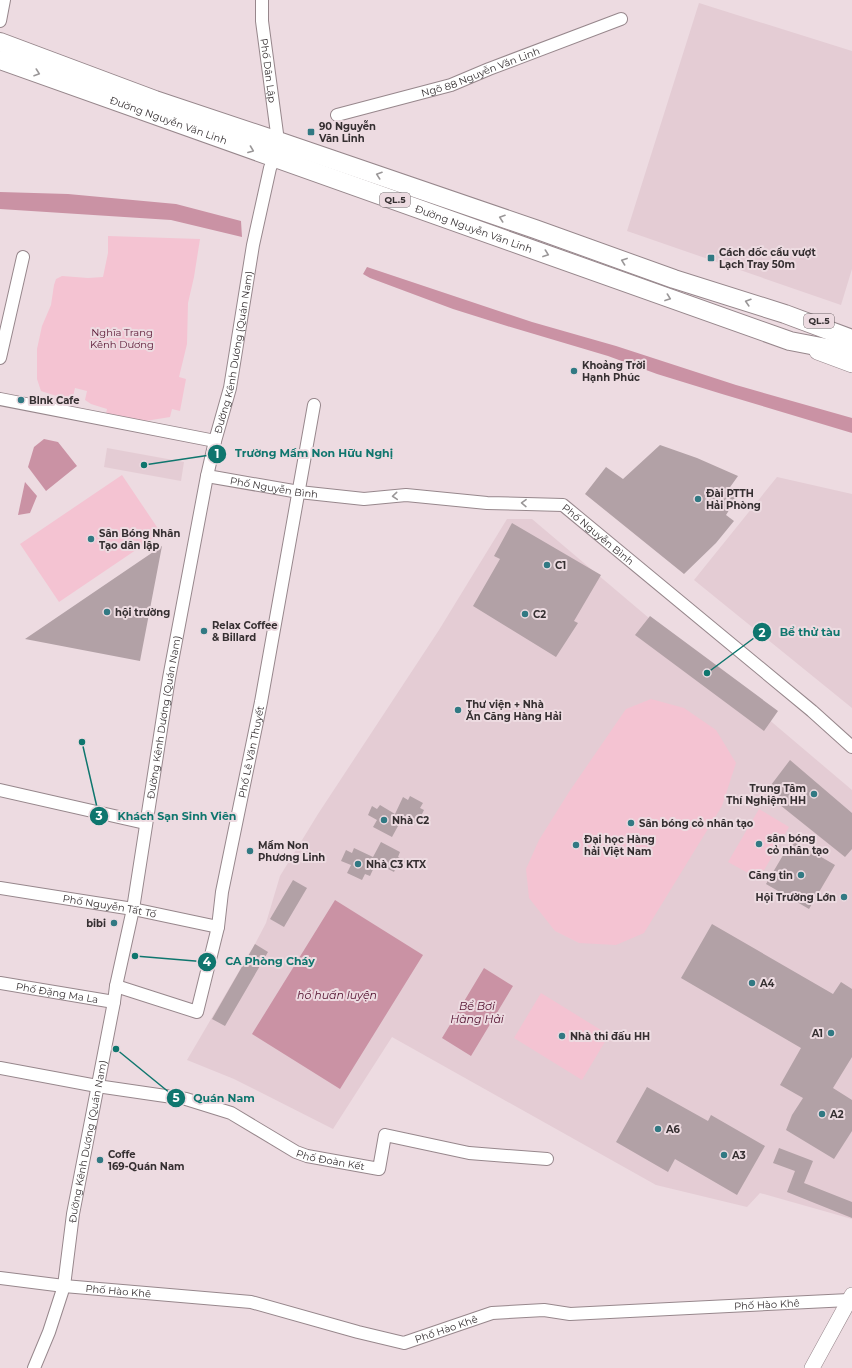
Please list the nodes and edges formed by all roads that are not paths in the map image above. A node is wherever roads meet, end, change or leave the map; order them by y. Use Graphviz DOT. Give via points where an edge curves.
graph roads {
  1 [pos="4,0"];
  2 [pos="262,0"];
  3 [pos="621,19"];
  4 [pos="0,21"];
  5 [pos="0,42"];
  6 [pos="0,60"];
  7 [pos="337,115"];
  8 [pos="278,140"];
  9 [pos="274,159"];
  10 [pos="24,256"];
  11 [pos="849,346"];
  12 [pos="0,358"];
  13 [pos="0,399"];
  14 [pos="314,405"];
  15 [pos="215,441"];
  16 [pos="207,476"];
  17 [pos="299,492"];
  18 [pos="852,747"];
  19 [pos="0,790"];
  20 [pos="146,824"];
  21 [pos="0,888"];
  22 [pos="133,909"];
  23 [pos="218,927"];
  24 [pos="0,983"];
  25 [pos="116,986"];
  26 [pos="114,1002"];
  27 [pos="0,1068"];
  28 [pos="97,1086"];
  29 [pos="547,1159"];
  30 [pos="0,1278"];
  31 [pos="64,1286"];
  32 [pos="851,1298"];
  33 [pos="34,1368"];
  34 [pos="812,1368"];
  1 -- 4 [label="street"];
  2 -- 8 [label="street, Phố Dân Lập" via="262,21"];
  3 -- 7 [label="street, Ngõ 88 Nguyễn Văn Linh" via="451,85"];
  5 -- 8 [label="highway, Đường Nguyễn Văn Linh / QL.5" via="155,100"];
  6 -- 9 [label="highway, Đường Nguyễn Văn Linh / QL.5, one-way"];
  11 -- 8 [label="highway, Đường Nguyễn Văn Linh / QL.5, one-way" via="785,314 674,279"];
  9 -- 11 [label="highway, Đường Nguyễn Văn Linh / QL.5, one-way" via="790,341"];
  9 -- 15 [label="street, Đường Kênh Dương (Quán Nam)" via="253,245 230,388"];
  10 -- 12 [label="street"];
  13 -- 15 [label="street"];
  14 -- 17 [label="street, Phố Lê Văn Thuyết"];
  15 -- 16 [label="street, Đường Kênh Dương (Quán Nam)"];
  16 -- 17 [label="street, Phố Nguyễn Bình"];
  16 -- 20 [label="street, Đường Kênh Dương (Quán Nam)" via="169,678"];
  18 -- 17 [label="street, Phố Nguyễn Bình, one-way" via="563,505 487,503 406,495 364,499"];
  17 -- 23 [label="street, Phố Lê Văn Thuyết" via="261,702 222,892"];
  19 -- 20 [label="street"];
  20 -- 22 [label="street, Đường Kênh Dương (Quán Nam)"];
  21 -- 22 [label="street, Phố Nguyễn Tất Tố"];
  22 -- 23 [label="street, Phố Nguyễn Tất Tố"];
  22 -- 25 [label="street, Đường Kênh Dương (Quán Nam)"];
  23 -- 25 [label="street, Phố Lê Văn Thuyết" via="197,1012"];
  24 -- 26 [label="street, Phố Đặng Ma La"];
  25 -- 26 [label="street, Đường Kênh Dương (Quán Nam)"];
  26 -- 28 [label="street, Đường Kênh Dương (Quán Nam)"];
  27 -- 28 [label="street"];
  28 -- 29 [label="street, Phố Đoàn Kết" via="186,1099 231,1113 306,1156 379,1169 385,1135 469,1153"];
  28 -- 31 [label="street, Đường Kênh Dương (Quán Nam)" via="73,1214"];
  30 -- 31 [label="street, Phố Hào Khê"];
  31 -- 32 [label="street, Phố Hào Khê" via="251,1302 404,1343 492,1313 544,1310 570,1314"];
  31 -- 33 [label="street, Đường Kênh Dương (Quán Nam)"];
  32 -- 34 [label="main road"];
}
